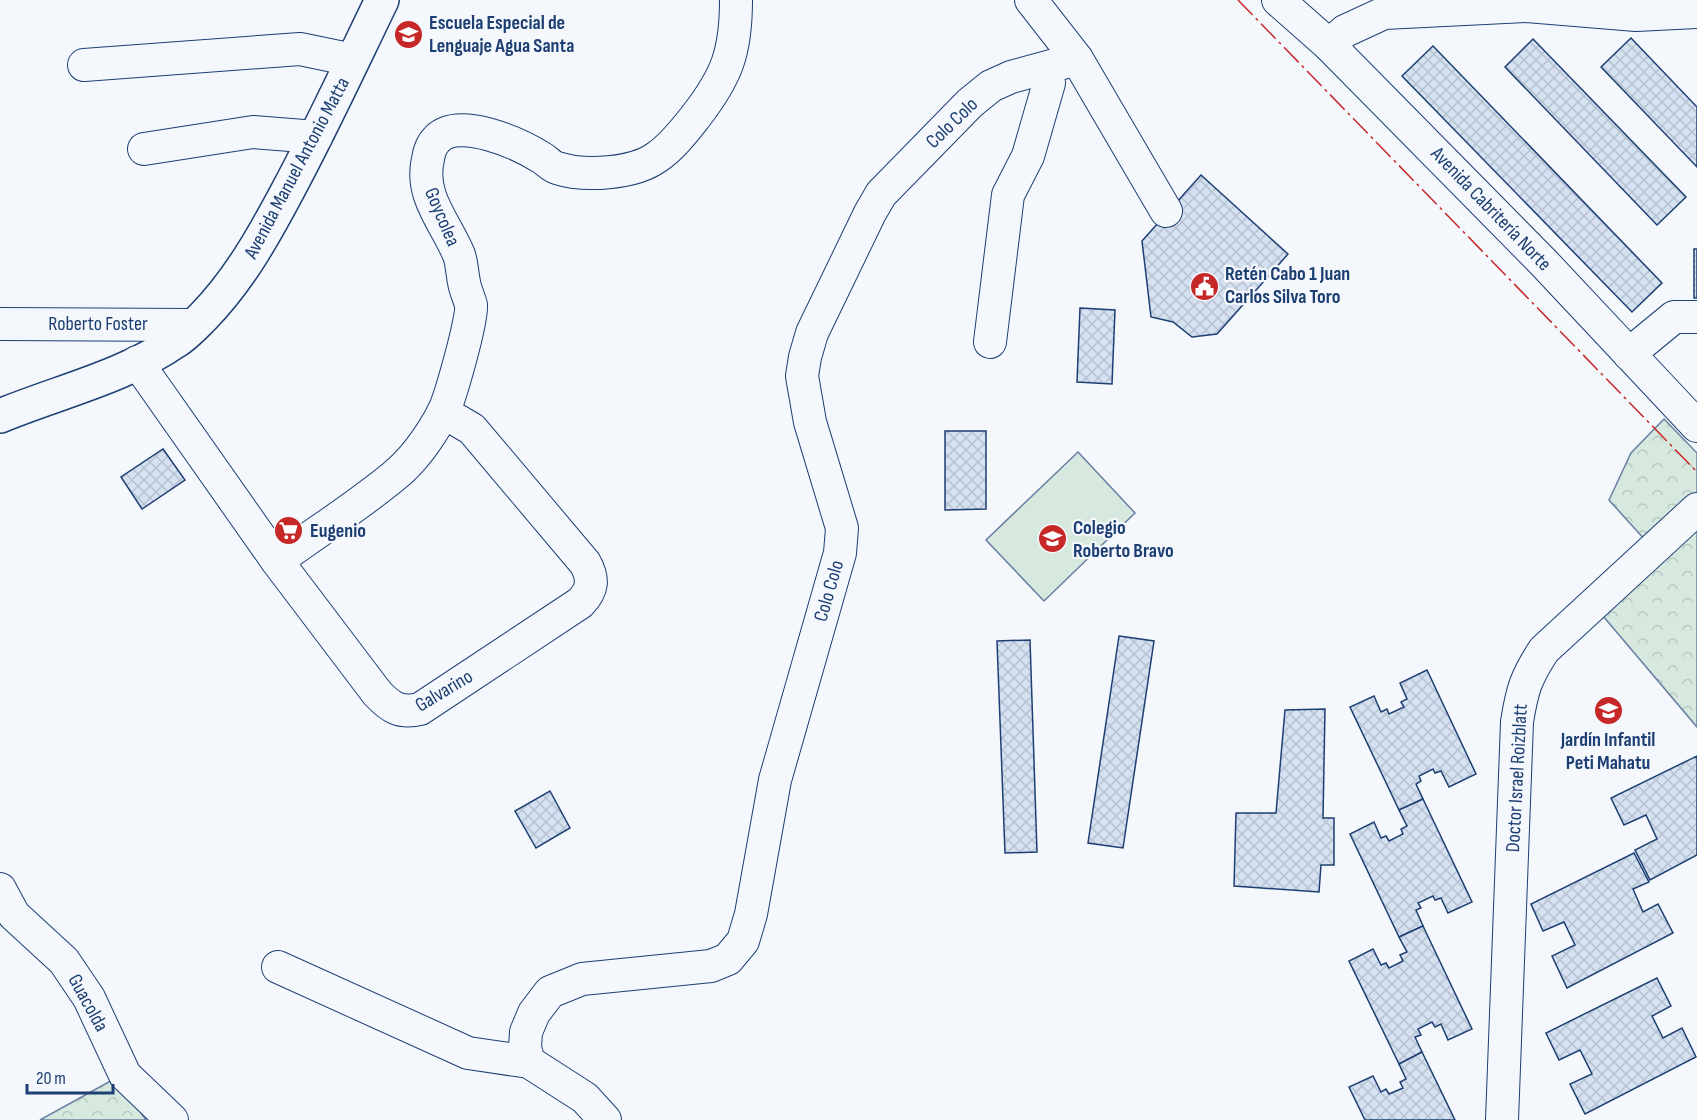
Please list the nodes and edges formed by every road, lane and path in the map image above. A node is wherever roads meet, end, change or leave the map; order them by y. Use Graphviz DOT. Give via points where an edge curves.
graph roads {
  1 [pos="382,0"];
  2 [pos="736,0"];
  3 [pos="1031,0"];
  4 [pos="1278,0"];
  5 [pos="1502,3"];
  6 [pos="1697,12"];
  7 [pos="1329,45"];
  8 [pos="1077,59"];
  9 [pos="353,60"];
  10 [pos="84,65"];
  11 [pos="1046,68"];
  12 [pos="316,136"];
  13 [pos="144,149"];
  14 [pos="1166,211"];
  15 [pos="1697,317"];
  16 [pos="0,324"];
  17 [pos="195,325"];
  18 [pos="990,342"];
  19 [pos="1629,354"];
  20 [pos="137,362"];
  21 [pos="443,412"];
  22 [pos="0,416"];
  23 [pos="1697,426"];
  24 [pos="1697,509"];
  25 [pos="277,561"];
  26 [pos="0,889"];
  27 [pos="278,967"];
  28 [pos="529,1062"];
  29 [pos="172,1120"];
  30 [pos="605,1120"];
  31 [pos="1502,1120"];
  1 -- 9 [label="main road, Avenida Manuel Antonio Matta"];
  2 -- 21 [label="street, Goycolea" via="728,64 715,91 658,157 643,165 619,171 575,171 555,168 541,157 489,134 451,131 438,138 425,170 428,193 459,256 471,307"];
  3 -- 8 [label="street"];
  4 -- 7 [label="street, Avenida Cabritería Norte"];
  5 -- 6 [label="street" via="1636,15"];
  5 -- 7 [label="street" via="1384,13 1345,31"];
  7 -- 19 [label="street, Avenida Cabritería Norte"];
  8 -- 11 [label="street, Colo Colo"];
  8 -- 14 [label="street"];
  9 -- 10 [label="street" via="300,49"];
  9 -- 12 [label="main road, Avenida Manuel Antonio Matta"];
  11 -- 18 [label="street" via="1049,82 1031,146 1008,195"];
  11 -- 28 [label="street, Colo Colo" via="992,86 970,103 881,194 812,333 802,376 810,422 842,528 840,553 776,780 751,914 742,941 728,959 711,966 582,978 550,992 534,1012 526,1032"];
  12 -- 13 [label="street" via="253,132"];
  12 -- 17 [label="main road, Avenida Manuel Antonio Matta" via="245,267"];
  15 -- 19 [label="street" via="1674,317"];
  16 -- 17 [label="street, Roberto Foster"];
  17 -- 20 [label="main road, Avenida Manuel Antonio Matta" via="177,341"];
  19 -- 23 [label="street, Avenida Cabritería Norte"];
  20 -- 22 [label="main road, Avenida Manuel Antonio Matta"];
  20 -- 25 [label="street, Galvarino"];
  21 -- 25 [label="street, Goycolea" via="413,457 395,475"];
  21 -- 25 [label="street, Galvarino" via="472,429 585,564 591,585 580,603 420,709 399,711 377,693"];
  24 -- 31 [label="street, Doctor Israel Roizblatt" via="1544,650 1522,691 1517,722"];
  26 -- 29 [label="street, Guacolda" via="14,915 64,962 89,998 125,1075"];
  27 -- 28 [label="street" via="468,1053"];
  28 -- 30 [label="street" via="585,1098"];
}
